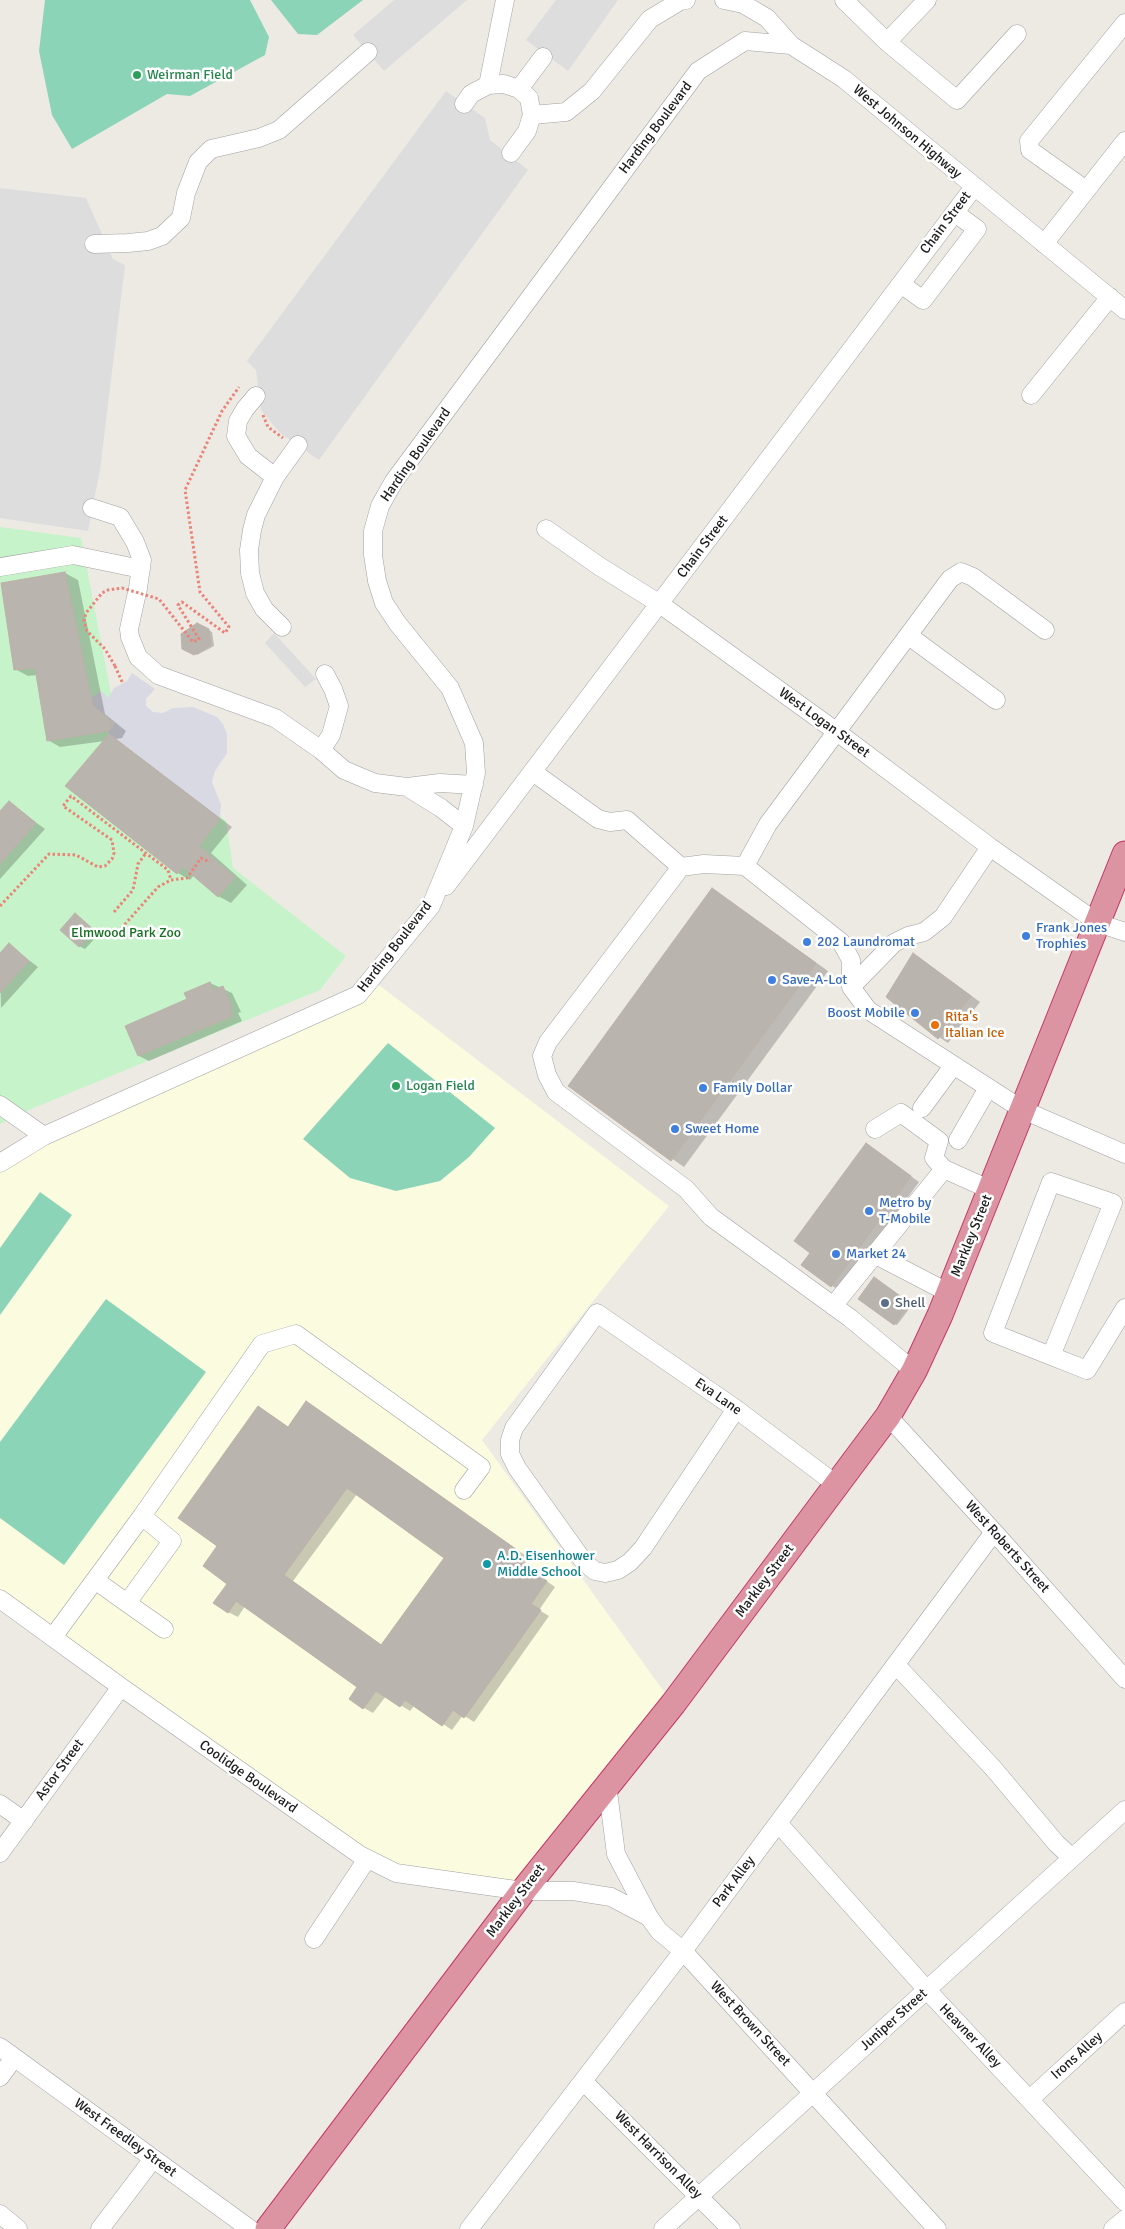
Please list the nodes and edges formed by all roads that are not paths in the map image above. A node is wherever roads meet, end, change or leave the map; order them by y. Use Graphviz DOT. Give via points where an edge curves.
graph roads {
  1 [pos="505,0"];
  2 [pos="686,0"];
  3 [pos="724,0"];
  4 [pos="844,0"];
  5 [pos="927,0"];
  6 [pos="1125,23"];
  7 [pos="1017,34"];
  8 [pos="746,41"];
  9 [pos="888,42"];
  10 [pos="791,45"];
  11 [pos="368,52"];
  12 [pos="543,57"];
  13 [pos="488,85"];
  14 [pos="519,89"];
  15 [pos="464,104"];
  16 [pos="532,115"];
  17 [pos="1125,141"];
  18 [pos="511,153"];
  19 [pos="974,187"];
  20 [pos="1086,190"];
  21 [pos="955,212"];
  22 [pos="94,244"];
  23 [pos="1044,244"];
  24 [pos="901,284"];
  25 [pos="1110,297"];
  26 [pos="1125,310"];
  27 [pos="1031,395"];
  28 [pos="256,396"];
  29 [pos="298,445"];
  30 [pos="275,478"];
  31 [pos="92,508"];
  32 [pos="546,529"];
  33 [pos="0,567"];
  34 [pos="141,569"];
  35 [pos="660,604"];
  36 [pos="282,627"];
  37 [pos="1045,630"];
  38 [pos="909,636"];
  39 [pos="325,674"];
  40 [pos="996,700"];
  41 [pos="837,732"];
  42 [pos="321,750"];
  43 [pos="533,772"];
  44 [pos="474,785"];
  45 [pos="407,787"];
  46 [pos="464,826"];
  47 [pos="990,848"];
  48 [pos="1125,854"];
  49 [pos="745,866"];
  50 [pos="681,867"];
  51 [pos="430,906"];
  52 [pos="1098,923"];
  53 [pos="1125,932"];
  54 [pos="851,987"];
  55 [pos="954,1066"];
  56 [pos="988,1088"];
  57 [pos="0,1104"];
  58 [pos="922,1108"];
  59 [pos="1023,1110"];
  60 [pos="875,1129"];
  61 [pos="44,1136"];
  62 [pos="958,1140"];
  63 [pos="1125,1154"];
  64 [pos="0,1163"];
  65 [pos="944,1169"];
  66 [pos="991,1190"];
  67 [pos="874,1254"];
  68 [pos="949,1294"];
  69 [pos="833,1306"];
  70 [pos="1125,1308"];
  71 [pos="1051,1356"];
  72 [pos="914,1371"];
  73 [pos="736,1409"];
  74 [pos="888,1416"];
  75 [pos="837,1485"];
  76 [pos="464,1490"];
  77 [pos="142,1516"];
  78 [pos="994,1532"];
  79 [pos="95,1580"];
  80 [pos="0,1599"];
  81 [pos="126,1603"];
  82 [pos="164,1629"];
  83 [pos="53,1638"];
  84 [pos="896,1665"];
  85 [pos="1125,1679"];
  86 [pos="121,1687"];
  87 [pos="607,1784"];
  88 [pos="0,1804"];
  89 [pos="1125,1810"];
  90 [pos="24,1821"];
  91 [pos="778,1823"];
  92 [pos="0,1853"];
  93 [pos="1072,1858"];
  94 [pos="367,1859"];
  95 [pos="523,1891"];
  96 [pos="649,1917"];
  97 [pos="314,1939"];
  98 [pos="683,1951"];
  99 [pos="926,1990"];
  100 [pos="1125,2012"];
  101 [pos="0,2047"];
  102 [pos="14,2058"];
  103 [pos="0,2077"];
  104 [pos="584,2082"];
  105 [pos="813,2093"];
  106 [pos="1030,2099"];
  107 [pos="153,2158"];
  108 [pos="700,2196"];
  109 [pos="1125,2202"];
  110 [pos="0,2214"];
  111 [pos="1125,2218"];
  112 [pos="18,2229"];
  113 [pos="100,2229"];
  114 [pos="250,2229"];
  115 [pos="268,2229"];
  116 [pos="469,2229"];
  117 [pos="664,2229"];
  118 [pos="731,2229"];
  119 [pos="938,2229"];
  120 [pos="1114,2229"];
  1 -- 13 [label="street"];
  2 -- 16 [label="street" via="650,19 592,91 566,112"];
  3 -- 10 [label="street" via="743,4 767,18"];
  4 -- 9 [label="street"];
  5 -- 9 [label="street"];
  6 -- 20 [label="street" via="1030,141 1030,150"];
  7 -- 9 [label="street" via="957,100"];
  8 -- 10 [label="street, West Johnson Highway"];
  8 -- 44 [label="street, Harding Boulevard" via="698,71 400,474 380,506 373,531 373,555 384,603 450,688 474,743"];
  10 -- 19 [label="street, West Johnson Highway" via="844,79"];
  11 -- 22 [label="street" via="279,130 211,149 198,162 181,218 162,236 148,241"];
  12 -- 14 [label="street"];
  13 -- 14 [label="street" via="504,84"];
  13 -- 15 [label="street" via="471,94"];
  14 -- 16 [label="street" via="529,98"];
  16 -- 18 [label="street" via="527,131"];
  17 -- 20 [label="street"];
  19 -- 21 [label="street, Chain Street"];
  19 -- 23 [label="street, West Johnson Highway"];
  20 -- 23 [label="street"];
  21 -- 24 [label="street, Chain Street"];
  21 -- 24 [label="street" via="977,229 971,237 923,300"];
  23 -- 25 [label="street, West Johnson Highway"];
  24 -- 35 [label="street, Chain Street"];
  25 -- 26 [label="street, West Johnson Highway"];
  25 -- 27 [label="street"];
  28 -- 30 [label="street" via="238,422 236,436 248,456"];
  29 -- 30 [label="street"];
  30 -- 36 [label="street" via="254,523 249,550 255,593 264,609"];
  31 -- 34 [label="street" via="120,517 135,542 142,560"];
  32 -- 35 [label="street, West Logan Street"];
  33 -- 34 [label="street" via="73,555"];
  34 -- 42 [label="street" via="129,628 138,657 158,675 275,718"];
  35 -- 41 [label="street, West Logan Street"];
  35 -- 43 [label="street, Chain Street"];
  37 -- 38 [label="street" via="961,572 950,579"];
  38 -- 40 [label="street"];
  38 -- 41 [label="street"];
  39 -- 42 [label="street" via="338,706 331,736"];
  41 -- 47 [label="street, West Logan Street"];
  41 -- 49 [label="street" via="768,824"];
  42 -- 45 [label="street" via="344,770 375,783"];
  43 -- 50 [label="street" via="598,819 610,822 627,820"];
  43 -- 51 [label="street, Chain Street"];
  44 -- 45 [label="street" via="440,783"];
  44 -- 46 [label="street, Harding Boulevard"];
  45 -- 46 [label="street"];
  46 -- 51 [label="street, Harding Boulevard"];
  47 -- 52 [label="street, West Logan Street"];
  47 -- 54 [label="street" via="942,917 924,932 894,942"];
  48 -- 52 [label="highway, Markley Street"];
  49 -- 50 [label="street" via="704,864"];
  49 -- 54 [label="street" via="841,942 851,960"];
  50 -- 69 [label="street" via="548,1042 542,1056 547,1074 556,1092 686,1189 711,1217"];
  51 -- 61 [label="street, Harding Boulevard" via="358,995"];
  52 -- 53 [label="street, West Logan Street"];
  52 -- 59 [label="highway, Markley Street"];
  54 -- 55 [label="street" via="868,1010"];
  55 -- 56 [label="street"];
  55 -- 58 [label="street"];
  56 -- 59 [label="street"];
  56 -- 62 [label="street"];
  57 -- 61 [label="street"];
  59 -- 63 [label="street"];
  59 -- 66 [label="highway, Markley Street"];
  60 -- 65 [label="street" via="901,1113 939,1142 934,1158"];
  61 -- 64 [label="street, Harding Boulevard"];
  65 -- 66 [label="street"];
  65 -- 67 [label="street"];
  66 -- 68 [label="highway, Markley Street"];
  67 -- 68 [label="street"];
  67 -- 69 [label="street"];
  68 -- 72 [label="highway, Markley Street"];
  69 -- 72 [label="street"];
  70 -- 71 [label="street" via="1087,1370"];
  71 -- 71 [label="street" via="993,1333 1051,1182 1113,1203"];
  72 -- 74 [label="highway, Markley Street"];
  73 -- 73 [label="street, Eva Lane" via="642,1548 630,1562 605,1573 595,1571 584,1562 516,1468 510,1454 514,1428 597,1312"];
  73 -- 75 [label="street, Eva Lane"];
  74 -- 75 [label="highway, Markley Street"];
  74 -- 78 [label="street, West Roberts Street"];
  75 -- 87 [label="highway, Markley Street" via="673,1704"];
  76 -- 77 [label="street" via="482,1467 296,1334 262,1344"];
  77 -- 79 [label="street"];
  77 -- 81 [label="street" via="172,1541"];
  78 -- 84 [label="street, Park Alley"];
  78 -- 85 [label="street, West Roberts Street"];
  79 -- 81 [label="street"];
  79 -- 83 [label="street"];
  80 -- 83 [label="street, Coolidge Boulevard"];
  81 -- 82 [label="street"];
  83 -- 86 [label="street, Coolidge Boulevard"];
  84 -- 91 [label="street, Park Alley"];
  84 -- 93 [label="street" via="994,1768"];
  86 -- 90 [label="street, Astor Street"];
  86 -- 94 [label="street, Coolidge Boulevard"];
  87 -- 95 [label="highway, Markley Street"];
  87 -- 96 [label="street" via="616,1854"];
  88 -- 90 [label="street"];
  89 -- 93 [label="street, Juniper Street"];
  90 -- 92 [label="street, Astor Street"];
  91 -- 98 [label="street, Park Alley"];
  91 -- 99 [label="street, Heavner Alley"];
  93 -- 99 [label="street, Juniper Street"];
  94 -- 95 [label="street, Coolidge Boulevard" via="396,1873"];
  94 -- 97 [label="street"];
  95 -- 96 [label="street, West Brown Street" via="611,1897"];
  95 -- 115 [label="highway, Markley Street"];
  96 -- 98 [label="street, West Brown Street"];
  98 -- 104 [label="street, Park Alley"];
  98 -- 105 [label="street, West Brown Street"];
  99 -- 105 [label="street, Juniper Street"];
  99 -- 106 [label="street, Heavner Alley"];
  100 -- 106 [label="street, Irons Alley"];
  101 -- 102 [label="street, West Freedley Street"];
  102 -- 103 [label="street"];
  102 -- 107 [label="street, West Freedley Street"];
  104 -- 108 [label="street, West Harrison Alley"];
  104 -- 116 [label="street, Park Alley"];
  105 -- 108 [label="street, Juniper Street"];
  105 -- 119 [label="street, West Brown Street"];
  106 -- 109 [label="street, Heavner Alley"];
  107 -- 113 [label="street"];
  107 -- 114 [label="street, West Freedley Street"];
  108 -- 117 [label="street, Juniper Street"];
  108 -- 118 [label="street, West Harrison Alley"];
  110 -- 112 [label="street"];
  111 -- 120 [label="street"];
}
